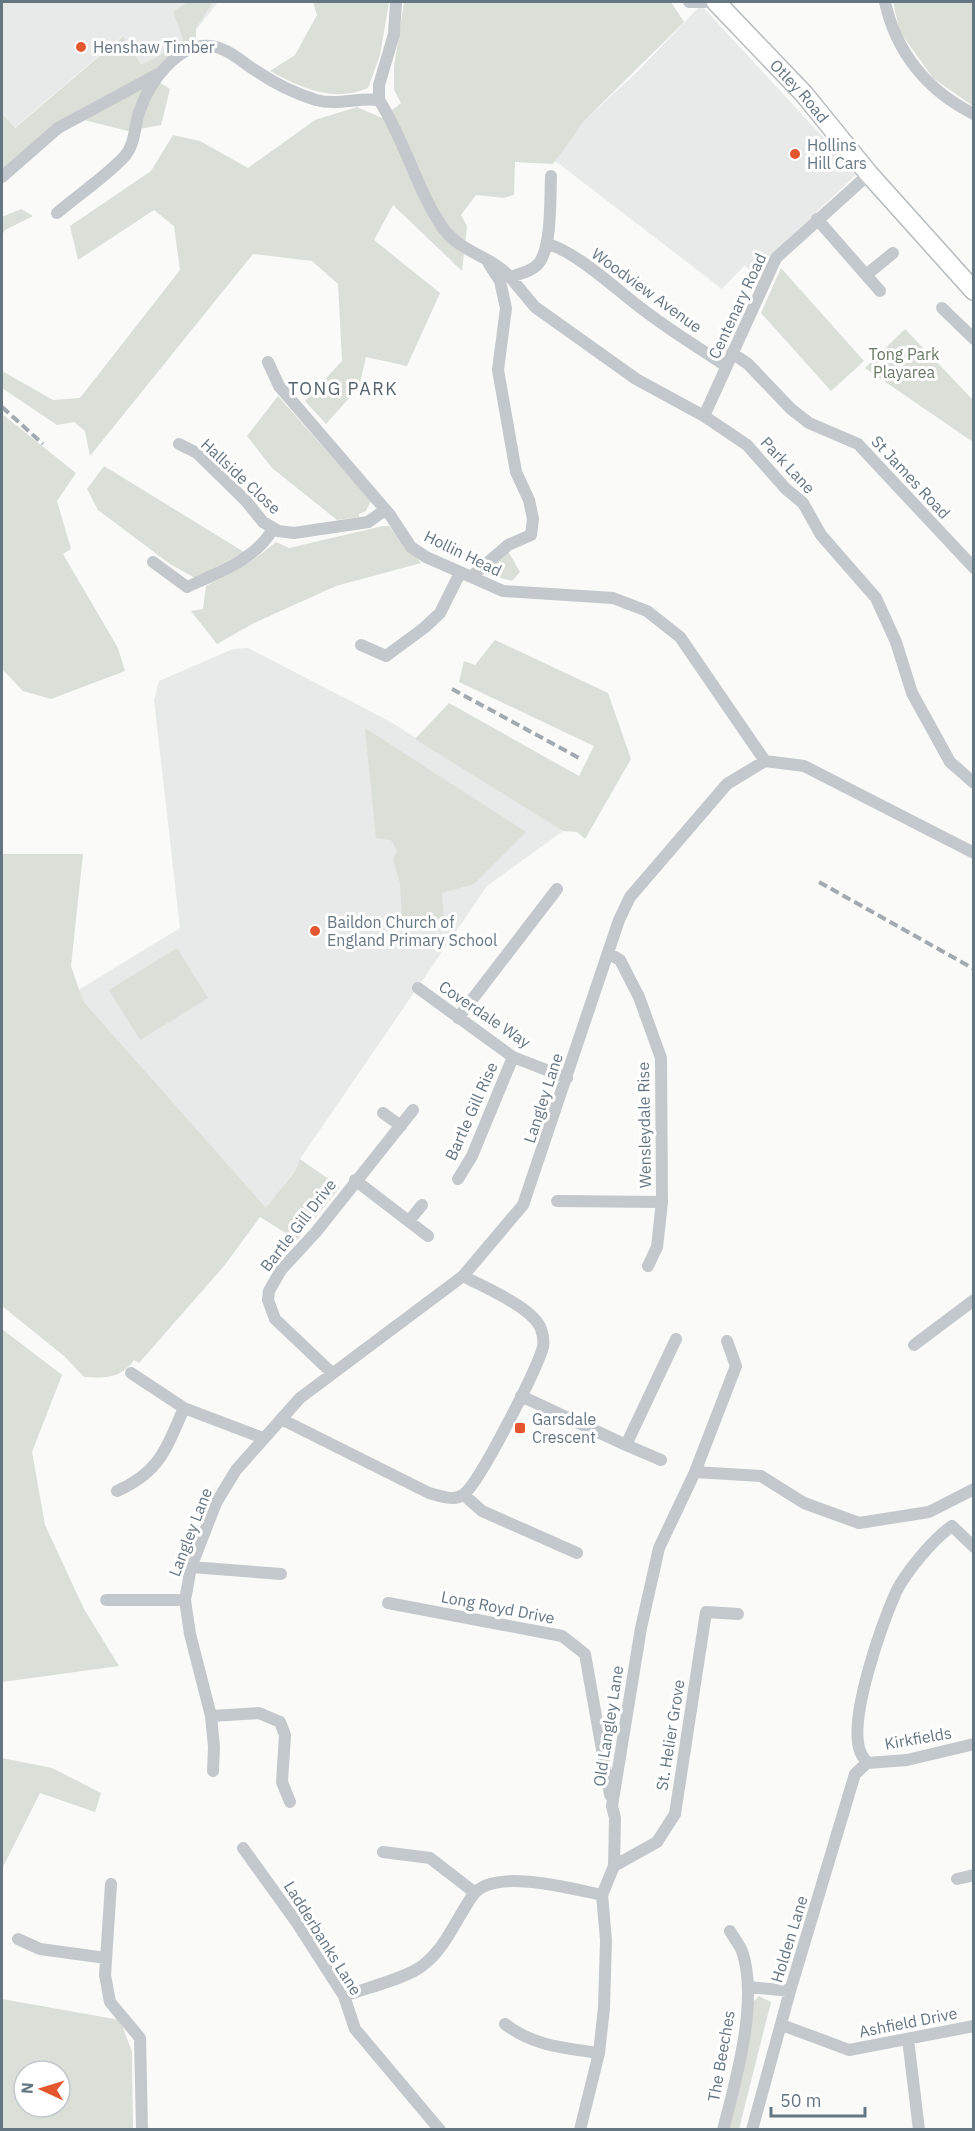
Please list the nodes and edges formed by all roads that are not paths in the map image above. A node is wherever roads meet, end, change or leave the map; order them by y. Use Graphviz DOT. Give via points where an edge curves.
graph roads {
  1 [pos="396,2"];
  2 [pos="689,2"];
  3 [pos="705,2"];
  4 [pos="716,2"];
  5 [pos="885,2"];
  6 [pos="159,74"];
  7 [pos="379,84"];
  8 [pos="364,98"];
  9 [pos="380,100"];
  10 [pos="974,114"];
  11 [pos="869,174"];
  12 [pos="551,176"];
  13 [pos="2,177"];
  14 [pos="57,213"];
  15 [pos="817,219"];
  16 [pos="547,244"];
  17 [pos="893,253"];
  18 [pos="487,261"];
  19 [pos="866,274"];
  20 [pos="510,277"];
  21 [pos="880,291"];
  22 [pos="974,291"];
  23 [pos="942,308"];
  24 [pos="974,339"];
  25 [pos="732,353"];
  26 [pos="268,362"];
  27 [pos="726,366"];
  28 [pos="704,416"];
  29 [pos="179,444"];
  30 [pos="385,510"];
  31 [pos="273,529"];
  32 [pos="153,562"];
  33 [pos="974,568"];
  34 [pos="466,574"];
  35 [pos="361,645"];
  36 [pos="765,761"];
  37 [pos="974,783"];
  38 [pos="974,853"];
  39 [pos="557,889"];
  40 [pos="608,953"];
  41 [pos="418,988"];
  42 [pos="458,1018"];
  43 [pos="513,1057"];
  44 [pos="567,1078"];
  45 [pos="413,1110"];
  46 [pos="383,1113"];
  47 [pos="401,1126"];
  48 [pos="458,1179"];
  49 [pos="355,1180"];
  50 [pos="557,1201"];
  51 [pos="662,1202"];
  52 [pos="422,1205"];
  53 [pos="409,1221"];
  54 [pos="428,1236"];
  55 [pos="648,1266"];
  56 [pos="463,1276"];
  57 [pos="974,1300"];
  58 [pos="676,1340"];
  59 [pos="727,1341"];
  60 [pos="914,1345"];
  61 [pos="131,1373"];
  62 [pos="332,1373"];
  63 [pos="521,1396"];
  64 [pos="184,1408"];
  65 [pos="281,1419"];
  66 [pos="263,1438"];
  67 [pos="626,1445"];
  68 [pos="660,1460"];
  69 [pos="695,1472"];
  70 [pos="974,1489"];
  71 [pos="117,1491"];
  72 [pos="464,1495"];
  73 [pos="974,1547"];
  74 [pos="577,1553"];
  75 [pos="191,1567"];
  76 [pos="281,1574"];
  77 [pos="106,1600"];
  78 [pos="185,1600"];
  79 [pos="388,1603"];
  80 [pos="738,1614"];
  81 [pos="210,1716"];
  82 [pos="974,1744"];
  83 [pos="867,1763"];
  84 [pos="213,1771"];
  85 [pos="290,1802"];
  86 [pos="612,1806"];
  87 [pos="243,1848"];
  88 [pos="383,1852"];
  89 [pos="614,1866"];
  90 [pos="974,1875"];
  91 [pos="957,1879"];
  92 [pos="111,1884"];
  93 [pos="474,1892"];
  94 [pos="602,1895"];
  95 [pos="730,1931"];
  96 [pos="18,1939"];
  97 [pos="106,1958"];
  98 [pos="749,1987"];
  99 [pos="790,1991"];
  100 [pos="344,1996"];
  101 [pos="505,2024"];
  102 [pos="782,2025"];
  103 [pos="974,2026"];
  104 [pos="908,2039"];
  105 [pos="599,2054"];
  106 [pos="142,2130"];
  107 [pos="440,2130"];
  108 [pos="580,2130"];
  109 [pos="723,2130"];
  110 [pos="753,2130"];
  111 [pos="919,2130"];
  1 -- 7 [label="street" via="394,34"];
  2 -- 3 [label="street"];
  4 -- 11 [label="main road, Otley Road" via="804,94"];
  5 -- 10 [label="street" via="892,31 908,59 935,90"];
  6 -- 8 [label="street" via="184,51 208,45 316,100 342,103"];
  6 -- 13 [label="street" via="58,128"];
  6 -- 14 [label="street" via="140,109 134,138 125,156"];
  7 -- 8 [label="street"];
  7 -- 9 [label="street"];
  8 -- 9 [label="street"];
  9 -- 18 [label="street, Park Lane" via="444,230 469,252"];
  11 -- 15 [label="street, Centenary Road"];
  11 -- 22 [label="main road, Otley Road"];
  12 -- 16 [label="street"];
  15 -- 19 [label="street"];
  15 -- 25 [label="street, Centenary Road" via="776,258"];
  16 -- 20 [label="street" via="533,269"];
  16 -- 27 [label="street, Woodview Avenue" via="582,263"];
  17 -- 19 [label="street"];
  18 -- 20 [label="street, Park Lane"];
  18 -- 34 [label="street" via="500,281 506,308 498,370 516,472 533,519 531,535 508,545"];
  19 -- 21 [label="street"];
  20 -- 28 [label="street, Park Lane" via="535,307 636,379"];
  23 -- 24 [label="street"];
  25 -- 27 [label="street, Centenary Road"];
  25 -- 33 [label="street, St James Road" via="809,423 858,444"];
  26 -- 30 [label="street, Hollin Head" via="279,386"];
  27 -- 28 [label="street, Centenary Road"];
  28 -- 37 [label="street, Park Lane" via="747,445 803,503 821,535 876,598 896,642 912,693 950,762"];
  29 -- 31 [label="street, Hallside Close" via="197,453"];
  30 -- 31 [label="street, Hallside Close" via="368,522 294,533"];
  30 -- 34 [label="street, Hollin Head" via="411,547"];
  31 -- 32 [label="street" via="250,556 187,587"];
  34 -- 35 [label="street" via="440,613 386,656"];
  34 -- 36 [label="street, Hollin Head" via="503,591 613,598 647,611 680,637"];
  36 -- 38 [label="street" via="804,766"];
  36 -- 40 [label="street, Langley Lane" via="727,784 630,897"];
  39 -- 42 [label="street"];
  40 -- 44 [label="street, Langley Lane"];
  40 -- 51 [label="street, Wensleydale Rise" via="620,960 639,997 661,1058"];
  41 -- 42 [label="street, Coverdale Way"];
  42 -- 43 [label="street, Coverdale Way"];
  43 -- 44 [label="street, Coverdale Way"];
  43 -- 48 [label="street, Bartle Gill Rise" via="472,1156"];
  44 -- 56 [label="street, Langley Lane" via="523,1205"];
  45 -- 47 [label="street, Bartle Gill Drive"];
  46 -- 47 [label="street"];
  47 -- 49 [label="street, Bartle Gill Drive"];
  49 -- 53 [label="street"];
  49 -- 62 [label="street, Bartle Gill Drive" via="316,1232 281,1269 269,1291 275,1318"];
  50 -- 51 [label="street, Wensleydale Rise"];
  51 -- 55 [label="street, Wensleydale Rise" via="657,1247"];
  52 -- 53 [label="street"];
  53 -- 54 [label="street"];
  56 -- 62 [label="street, Langley Lane"];
  56 -- 63 [label="street" via="533,1315 541,1329 544,1344"];
  57 -- 60 [label="street"];
  58 -- 67 [label="street"];
  59 -- 69 [label="street, Old Langley Lane" via="735,1366"];
  61 -- 64 [label="street"];
  62 -- 65 [label="street, Langley Lane"];
  63 -- 67 [label="street"];
  63 -- 72 [label="street"];
  64 -- 66 [label="street"];
  64 -- 71 [label="street" via="164,1456 139,1481"];
  65 -- 66 [label="street, Langley Lane"];
  65 -- 72 [label="street" via="429,1493 450,1498"];
  66 -- 75 [label="street, Langley Lane" via="225,1487"];
  67 -- 68 [label="street"];
  69 -- 70 [label="street" via="761,1476 804,1503 859,1523 929,1512"];
  69 -- 86 [label="street, Old Langley Lane" via="659,1548 641,1628"];
  72 -- 74 [label="street" via="482,1511"];
  73 -- 83 [label="street" via="952,1526 939,1535 897,1590 870,1661 859,1720 860,1750"];
  75 -- 76 [label="street"];
  75 -- 78 [label="street, Langley Lane"];
  77 -- 78 [label="street, Langley Lane"];
  78 -- 81 [label="street, Langley Lane"];
  79 -- 86 [label="street, Long Royd Drive" via="562,1636 585,1654"];
  80 -- 89 [label="street, St. Helier Grove" via="706,1611 675,1814 657,1842"];
  81 -- 84 [label="street, Langley Lane"];
  81 -- 85 [label="street" via="259,1713 290,1726 282,1773 290,1786"];
  82 -- 83 [label="street, Kirkfields" via="907,1760"];
  83 -- 99 [label="street, Holden Lane" via="855,1774"];
  86 -- 89 [label="street, Old Langley Lane"];
  87 -- 100 [label="street, Ladderbanks Lane"];
  88 -- 93 [label="street" via="430,1858"];
  89 -- 94 [label="street, Old Langley Lane"];
  90 -- 91 [label="street"];
  92 -- 97 [label="street"];
  93 -- 94 [label="street" via="500,1881 540,1882"];
  93 -- 100 [label="street" via="449,1935 421,1967"];
  94 -- 105 [label="street, Old Langley Lane" via="606,1940"];
  95 -- 98 [label="street, The Beeches" via="742,1951"];
  96 -- 97 [label="street" via="40,1949"];
  97 -- 106 [label="street" via="110,2002 140,2038"];
  98 -- 99 [label="street"];
  98 -- 109 [label="street, The Beeches" via="741,2059"];
  99 -- 102 [label="street, Holden Lane"];
  100 -- 107 [label="street, Ladderbanks Lane" via="355,2029"];
  101 -- 105 [label="street" via="543,2045"];
  102 -- 104 [label="street, Ashfield Drive" via="849,2050"];
  102 -- 110 [label="street, Holden Lane"];
  103 -- 104 [label="street, Ashfield Drive"];
  104 -- 111 [label="street"];
  105 -- 108 [label="street, Old Langley Lane"];
}
